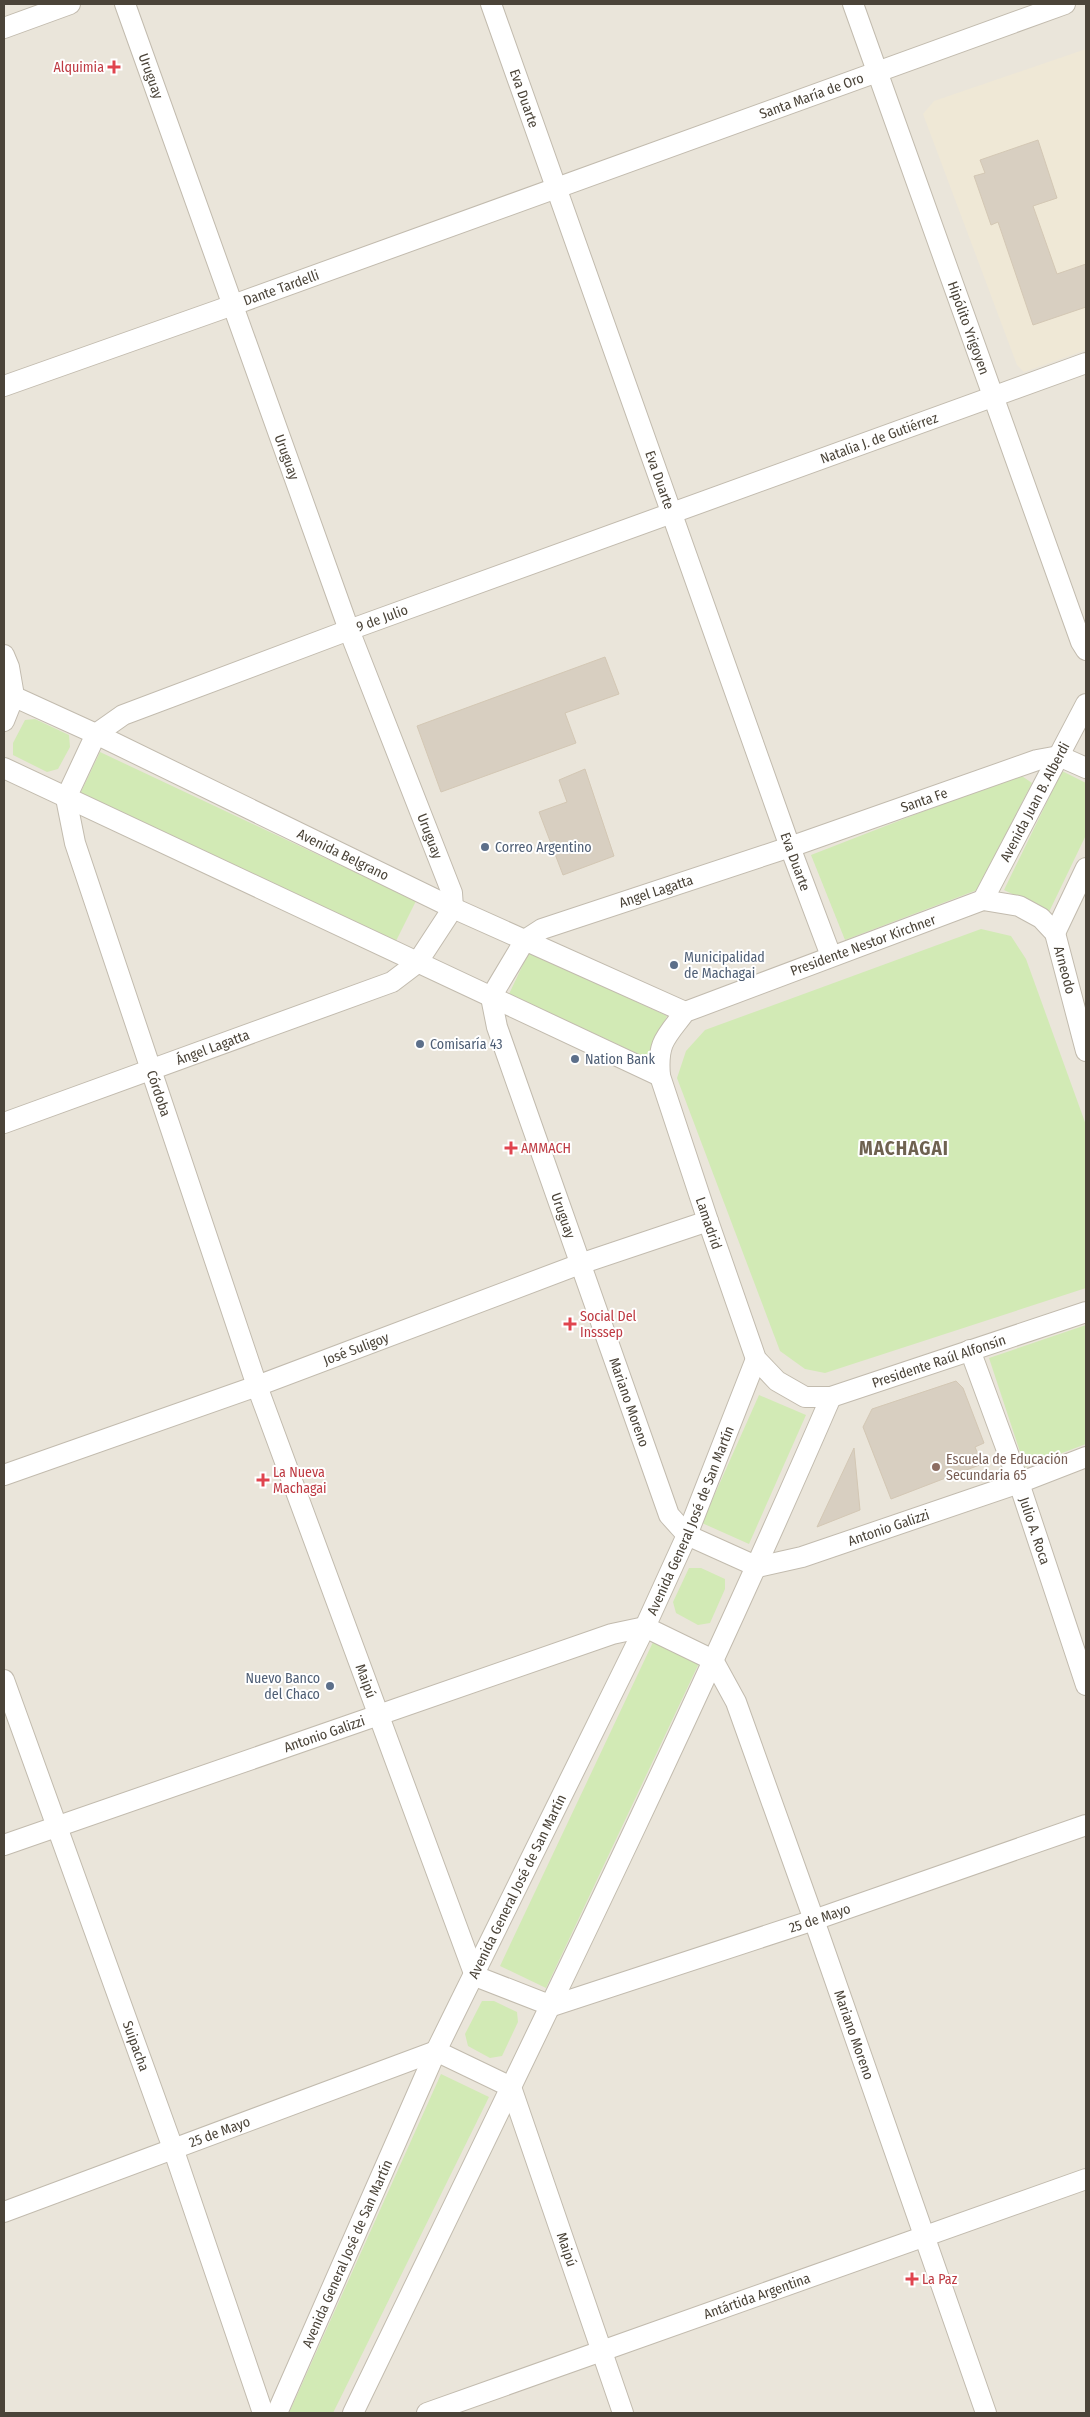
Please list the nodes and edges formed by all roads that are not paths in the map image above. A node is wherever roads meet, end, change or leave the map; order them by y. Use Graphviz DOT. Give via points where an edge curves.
graph roads {
  1 [pos="70,4"];
  2 [pos="125,4"];
  3 [pos="491,4"];
  4 [pos="853,4"];
  5 [pos="1065,4"];
  6 [pos="4,28"];
  7 [pos="877,72"];
  8 [pos="556,188"];
  9 [pos="233,305"];
  10 [pos="1086,363"];
  11 [pos="4,386"];
  12 [pos="993,396"];
  13 [pos="672,512"];
  14 [pos="349,630"];
  15 [pos="1086,650"];
  16 [pos="4,655"];
  17 [pos="9,694"];
  18 [pos="1086,704"];
  19 [pos="4,721"];
  20 [pos="96,734"];
  21 [pos="1059,756"];
  22 [pos="4,768"];
  23 [pos="1086,768"];
  24 [pos="66,798"];
  25 [pos="790,847"];
  26 [pos="1086,868"];
  27 [pos="983,900"];
  28 [pos="1019,906"];
  29 [pos="453,908"];
  30 [pos="1055,934"];
  31 [pos="525,940"];
  32 [pos="831,956"];
  33 [pos="417,963"];
  34 [pos="491,997"];
  35 [pos="685,1012"];
  36 [pos="1086,1052"];
  37 [pos="151,1069"];
  38 [pos="660,1076"];
  39 [pos="4,1123"];
  40 [pos="708,1221"];
  41 [pos="580,1264"];
  42 [pos="1086,1312"];
  43 [pos="970,1350"];
  44 [pos="756,1359"];
  45 [pos="257,1386"];
  46 [pos="791,1389"];
  47 [pos="831,1397"];
  48 [pos="1086,1457"];
  49 [pos="4,1475"];
  50 [pos="1019,1483"];
  51 [pos="687,1535"];
  52 [pos="758,1567"];
  53 [pos="645,1628"];
  54 [pos="713,1660"];
  55 [pos="4,1680"];
  56 [pos="1086,1685"];
  57 [pos="379,1715"];
  58 [pos="1086,1825"];
  59 [pos="56,1827"];
  60 [pos="4,1845"];
  61 [pos="814,1920"];
  62 [pos="475,1976"];
  63 [pos="552,2006"];
  64 [pos="436,2051"];
  65 [pos="511,2087"];
  66 [pos="174,2151"];
  67 [pos="1086,2180"];
  68 [pos="4,2212"];
  69 [pos="923,2238"];
  70 [pos="602,2351"];
  71 [pos="263,2413"];
  72 [pos="277,2413"];
  73 [pos="353,2413"];
  74 [pos="427,2413"];
  75 [pos="624,2413"];
  76 [pos="986,2413"];
  1 -- 6 [label="street"];
  2 -- 9 [label="street, Uruguay"];
  3 -- 8 [label="street, Eva Duarte"];
  4 -- 7 [label="street, Hipólito Yrigoyen"];
  5 -- 7 [label="street, Santa María de Oro"];
  7 -- 8 [label="street, Santa María de Oro"];
  7 -- 12 [label="street, Hipólito Yrigoyen"];
  8 -- 9 [label="street, Dante Tardelli"];
  8 -- 13 [label="street, Eva Duarte"];
  9 -- 11 [label="street, Dante Tardelli"];
  9 -- 14 [label="street, Uruguay"];
  10 -- 12 [label="street, Natalia J. de Gutiérrez"];
  12 -- 13 [label="street, Natalia J. de Gutiérrez"];
  12 -- 15 [label="street, Hipólito Yrigoyen"];
  13 -- 14 [label="street, 9 de Julio"];
  13 -- 25 [label="street, Eva Duarte"];
  14 -- 20 [label="street, 9 de Julio" via="123,715"];
  14 -- 29 [label="street, Uruguay" via="452,893"];
  16 -- 17 [label="street" via="9,667"];
  17 -- 19 [label="street"];
  17 -- 20 [label="street, Avenida Belgrano"];
  18 -- 21 [label="street, Avenida Juan B. Alberdi"];
  20 -- 24 [label="street"];
  20 -- 29 [label="street, Avenida Belgrano"];
  21 -- 23 [label="street"];
  21 -- 25 [label="street, Santa Fe" via="1037,760"];
  21 -- 27 [label="street, Avenida Juan B. Alberdi"];
  22 -- 24 [label="street"];
  24 -- 33 [label="street"];
  24 -- 37 [label="street, Córdoba" via="75,843"];
  25 -- 31 [label="street, Angel Lagatta" via="542,929"];
  25 -- 32 [label="street, Eva Duarte"];
  26 -- 30 [label="street"];
  27 -- 28 [label="street, Presidente Nestor Kirchner"];
  27 -- 32 [label="street, Presidente Nestor Kirchner"];
  28 -- 30 [label="street, Arneodo" via="1041,918"];
  29 -- 31 [label="street, Avenida Belgrano"];
  29 -- 33 [label="street, Ángel Lagatta"];
  30 -- 36 [label="street, Arneodo"];
  31 -- 34 [label="street"];
  31 -- 35 [label="street, Avenida Belgrano"];
  32 -- 35 [label="street, Presidente Nestor Kirchner"];
  33 -- 34 [label="street"];
  33 -- 37 [label="street, Ángel Lagatta" via="392,982"];
  34 -- 38 [label="street"];
  34 -- 41 [label="street, Uruguay" via="497,1027"];
  35 -- 38 [label="street, Lamadrid" via="663,1040 659,1057"];
  37 -- 39 [label="street, Ángel Lagatta"];
  37 -- 45 [label="street, Córdoba"];
  38 -- 40 [label="street, Lamadrid"];
  40 -- 41 [label="street, José Suligoy"];
  40 -- 44 [label="street, Lamadrid"];
  41 -- 45 [label="street, José Suligoy"];
  41 -- 51 [label="street, Mariano Moreno" via="670,1515"];
  42 -- 43 [label="street, Presidente Raúl Alfonsín"];
  43 -- 47 [label="street, Presidente Raúl Alfonsín"];
  43 -- 50 [label="street, Julio A. Roca"];
  44 -- 46 [label="street, Lamadrid" via="777,1381"];
  44 -- 51 [label="street, Avenida General José de San Martín"];
  45 -- 49 [label="street, José Suligoy"];
  45 -- 57 [label="street, Maipú"];
  46 -- 47 [label="street, Presidente Raúl Alfonsín" via="805,1397"];
  47 -- 52 [label="street"];
  48 -- 50 [label="street, Antonio Galizzi"];
  50 -- 52 [label="street, Antonio Galizzi" via="802,1557"];
  50 -- 56 [label="street, Julio A. Roca"];
  51 -- 52 [label="street"];
  51 -- 53 [label="street, Avenida General José de San Martín"];
  52 -- 54 [label="street"];
  53 -- 54 [label="street"];
  53 -- 57 [label="street, Antonio Galizzi" via="612,1634"];
  53 -- 62 [label="street, Avenida General José de San Martín"];
  54 -- 61 [label="street, Mariano Moreno" via="736,1702"];
  54 -- 63 [label="street"];
  55 -- 59 [label="street, Suipacha"];
  57 -- 59 [label="street, Antonio Galizzi"];
  57 -- 62 [label="street, Maipú"];
  58 -- 61 [label="street, 25 de Mayo"];
  59 -- 60 [label="street, Antonio Galizzi"];
  59 -- 66 [label="street, Suipacha"];
  61 -- 63 [label="street, 25 de Mayo"];
  61 -- 69 [label="street, Mariano Moreno"];
  62 -- 63 [label="street"];
  62 -- 64 [label="street, Avenida General José de San Martín"];
  63 -- 65 [label="street"];
  64 -- 65 [label="street"];
  64 -- 66 [label="street, 25 de Mayo"];
  64 -- 72 [label="street, Avenida General José de San Martín"];
  65 -- 70 [label="street, Maipú"];
  65 -- 73 [label="street"];
  66 -- 68 [label="street, 25 de Mayo"];
  66 -- 71 [label="street, Suipacha"];
  67 -- 69 [label="street, Antártida Argentina"];
  69 -- 70 [label="street, Antártida Argentina"];
  69 -- 76 [label="street, Mariano Moreno"];
  70 -- 74 [label="street, Antártida Argentina"];
  70 -- 75 [label="street, Maipú"];
}
